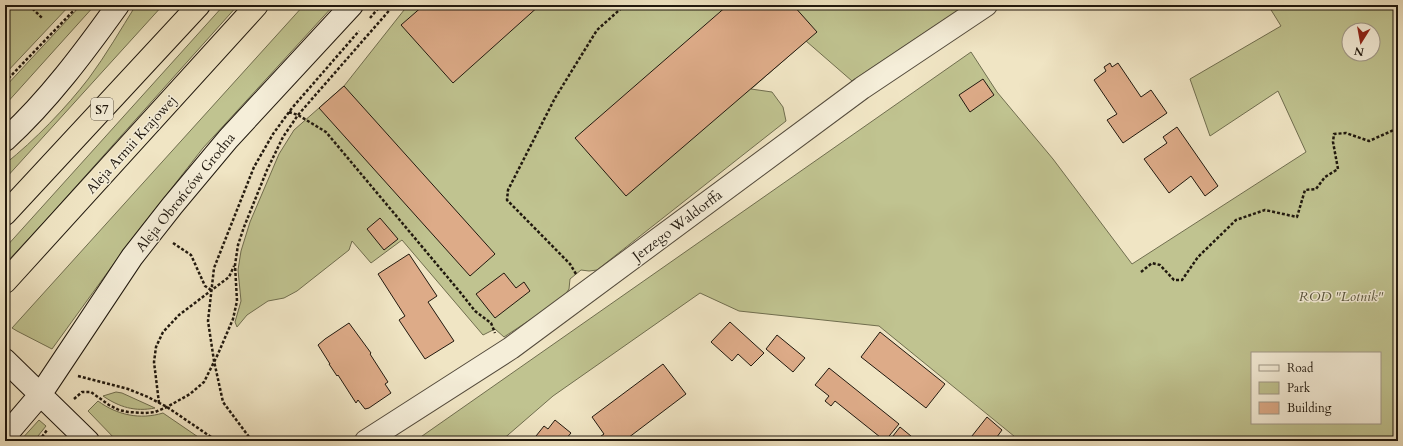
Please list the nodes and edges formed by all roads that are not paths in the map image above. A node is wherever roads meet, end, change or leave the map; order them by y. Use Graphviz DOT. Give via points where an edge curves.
graph roads {
  1 [pos="118,5"];
  2 [pos="199,5"];
  3 [pos="257,5"];
  4 [pos="352,5"];
  5 [pos="986,5"];
  6 [pos="5,140"];
  7 [pos="5,214"];
  8 [pos="5,282"];
  9 [pos="6,361"];
  10 [pos="40,395"];
  11 [pos="5,436"];
  12 [pos="88,441"];
  13 [pos="366,441"];
  1 -- 6 [label="main road" via="90,44 31,115"];
  2 -- 7 [label="highway, S7"];
  3 -- 8 [label="highway, Aleja Armii Krajowej"];
  4 -- 10 [label="main road, Aleja Obrońców Grodna" via="228,139 172,206 132,257"];
  5 -- 13 [label="main road, Jerzego Waldorffa" via="862,88 511,348"];
  9 -- 10 [label="main road"];
  10 -- 11 [label="main road, Aleja Obrońców Grodna"];
  10 -- 12 [label="main road"];
}
